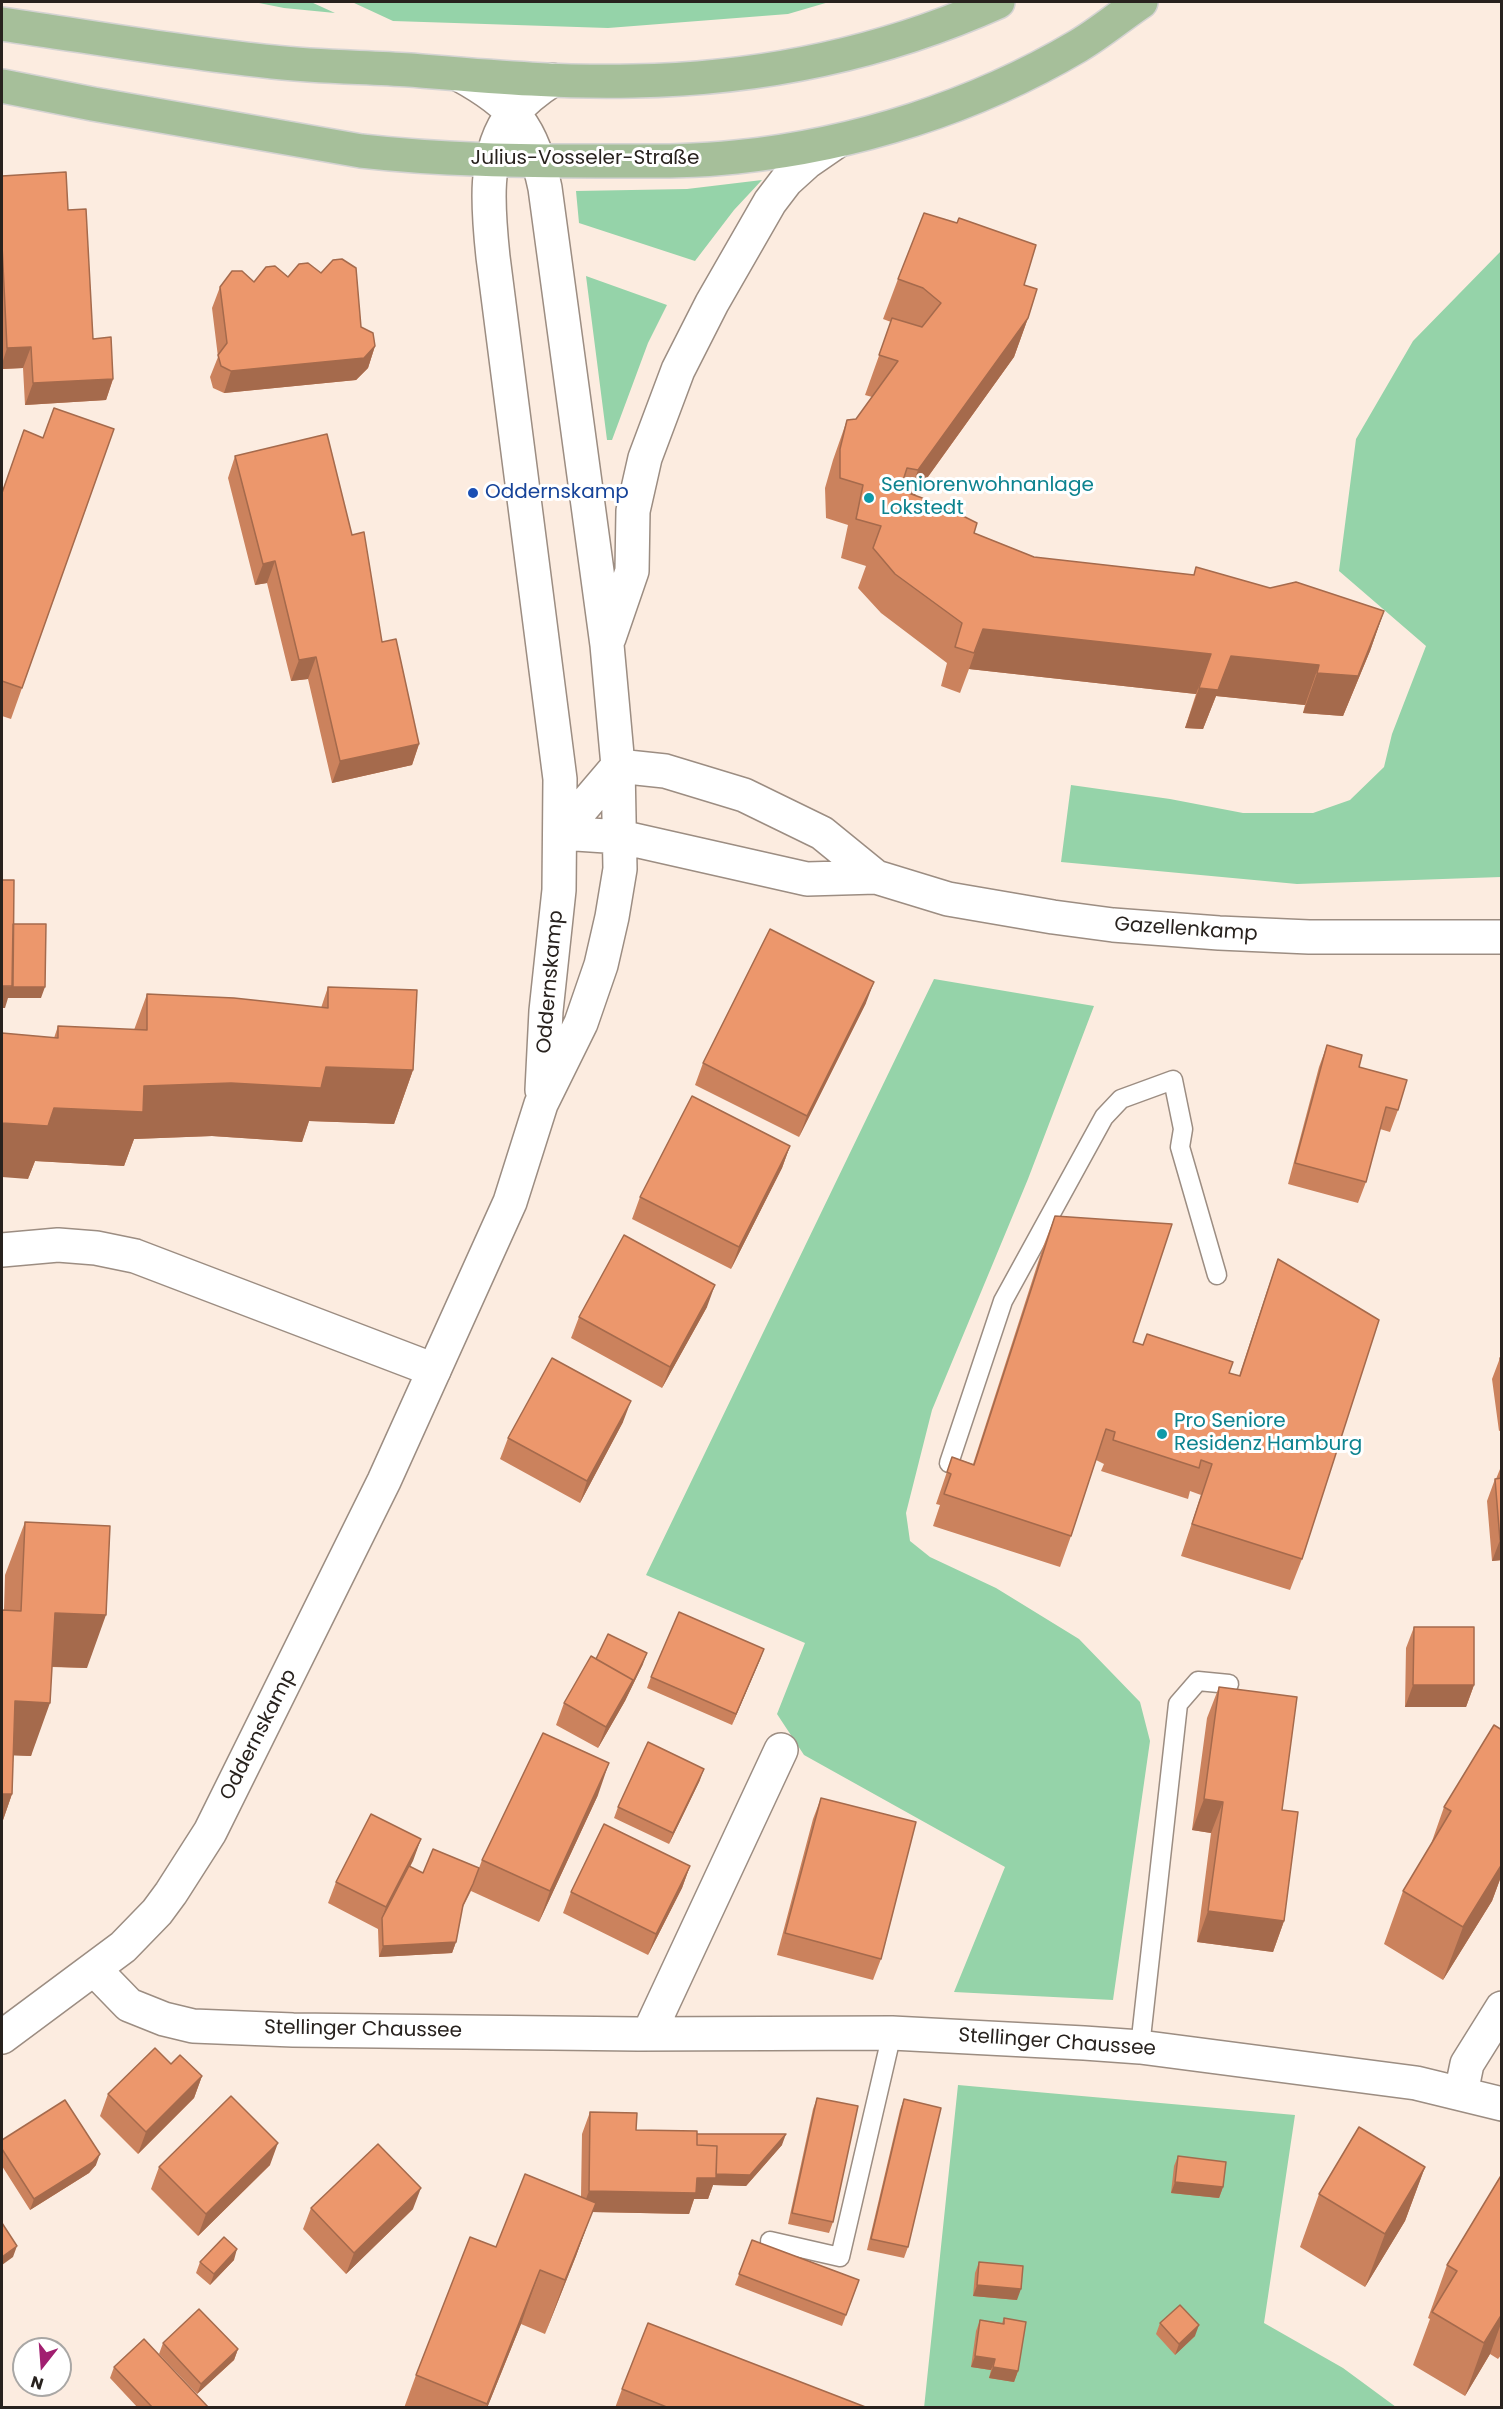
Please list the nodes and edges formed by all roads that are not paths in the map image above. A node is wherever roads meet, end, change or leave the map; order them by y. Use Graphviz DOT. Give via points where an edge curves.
graph roads {
  1 [pos="998,2"];
  2 [pos="1141,2"];
  3 [pos="2,24"];
  4 [pos="460,75"];
  5 [pos="552,80"];
  6 [pos="2,86"];
  7 [pos="513,113"];
  8 [pos="836,142"];
  9 [pos="492,160"];
  10 [pos="539,161"];
  11 [pos="607,645"];
  12 [pos="618,766"];
  13 [pos="561,833"];
  14 [pos="621,837"];
  15 [pos="876,877"];
  16 [pos="1502,937"];
  17 [pos="541,1104"];
  18 [pos="2,1250"];
  19 [pos="1217,1275"];
  20 [pos="434,1370"];
  21 [pos="948,1463"];
  22 [pos="1229,1684"];
  23 [pos="781,1750"];
  24 [pos="95,1970"];
  25 [pos="1502,2008"];
  26 [pos="649,2033"];
  27 [pos="892,2033"];
  28 [pos="2,2037"];
  29 [pos="1140,2047"];
  30 [pos="1461,2093"];
  31 [pos="1502,2104"];
  32 [pos="770,2241"];
  1 -- 5 [label="main road" via="868,49 804,63 694,78"];
  2 -- 8 [label="main road, Julius-Vosseler-Straße" via="1079,46 1017,78 914,119"];
  3 -- 4 [label="main road" via="275,62"];
  4 -- 5 [label="main road"];
  4 -- 7 [label="main road, Oddernskamp" via="499,98"];
  5 -- 7 [label="main road, Oddernskamp"];
  6 -- 9 [label="main road, Julius-Vosseler-Straße" via="361,151"];
  7 -- 9 [label="main road, Oddernskamp" via="502,130"];
  7 -- 10 [label="main road, Oddernskamp"];
  8 -- 10 [label="main road, Julius-Vosseler-Straße" via="669,162"];
  8 -- 11 [label="main road" via="786,181 770,202 678,370 645,458 633,511 632,571"];
  9 -- 10 [label="main road, Julius-Vosseler-Straße"];
  9 -- 13 [label="main road, Oddernskamp" via="490,225 554,721"];
  10 -- 11 [label="main road, Oddernskamp"];
  11 -- 12 [label="main road, Oddernskamp"];
  12 -- 13 [label="main road"];
  12 -- 14 [label="main road, Oddernskamp"];
  12 -- 15 [label="main road, Gazellenkamp" via="665,771 744,795 822,833"];
  13 -- 14 [label="main road, Gazellenkamp"];
  13 -- 17 [label="main road, Oddernskamp" via="560,890 546,1011"];
  14 -- 15 [label="main road, Gazellenkamp" via="807,879"];
  14 -- 17 [label="main road, Oddernskamp" via="620,869 601,965 581,1023"];
  15 -- 16 [label="main road, Gazellenkamp" via="948,899 1113,925 1309,937"];
  17 -- 20 [label="main road, Oddernskamp" via="510,1202"];
  18 -- 20 [label="main road" via="58,1245 135,1256"];
  19 -- 21 [label="lane" via="1180,1147 1183,1129 1173,1080 1121,1099 1104,1117 1003,1301"];
  20 -- 24 [label="main road, Oddernskamp" via="320,1614 210,1832 157,1912"];
  22 -- 29 [label="lane" via="1198,1680 1178,1704"];
  23 -- 26 [label="main road"];
  24 -- 26 [label="main road, Stellinger Chaussee" via="129,2005 193,2026"];
  24 -- 28 [label="main road, Oddernskamp"];
  25 -- 30 [label="main road" via="1467,2064"];
  26 -- 27 [label="main road, Stellinger Chaussee"];
  27 -- 29 [label="main road, Stellinger Chaussee"];
  27 -- 32 [label="lane" via="840,2257"];
  29 -- 30 [label="main road, Stellinger Chaussee" via="1416,2083"];
  30 -- 31 [label="main road, Stellinger Chaussee"];
}
